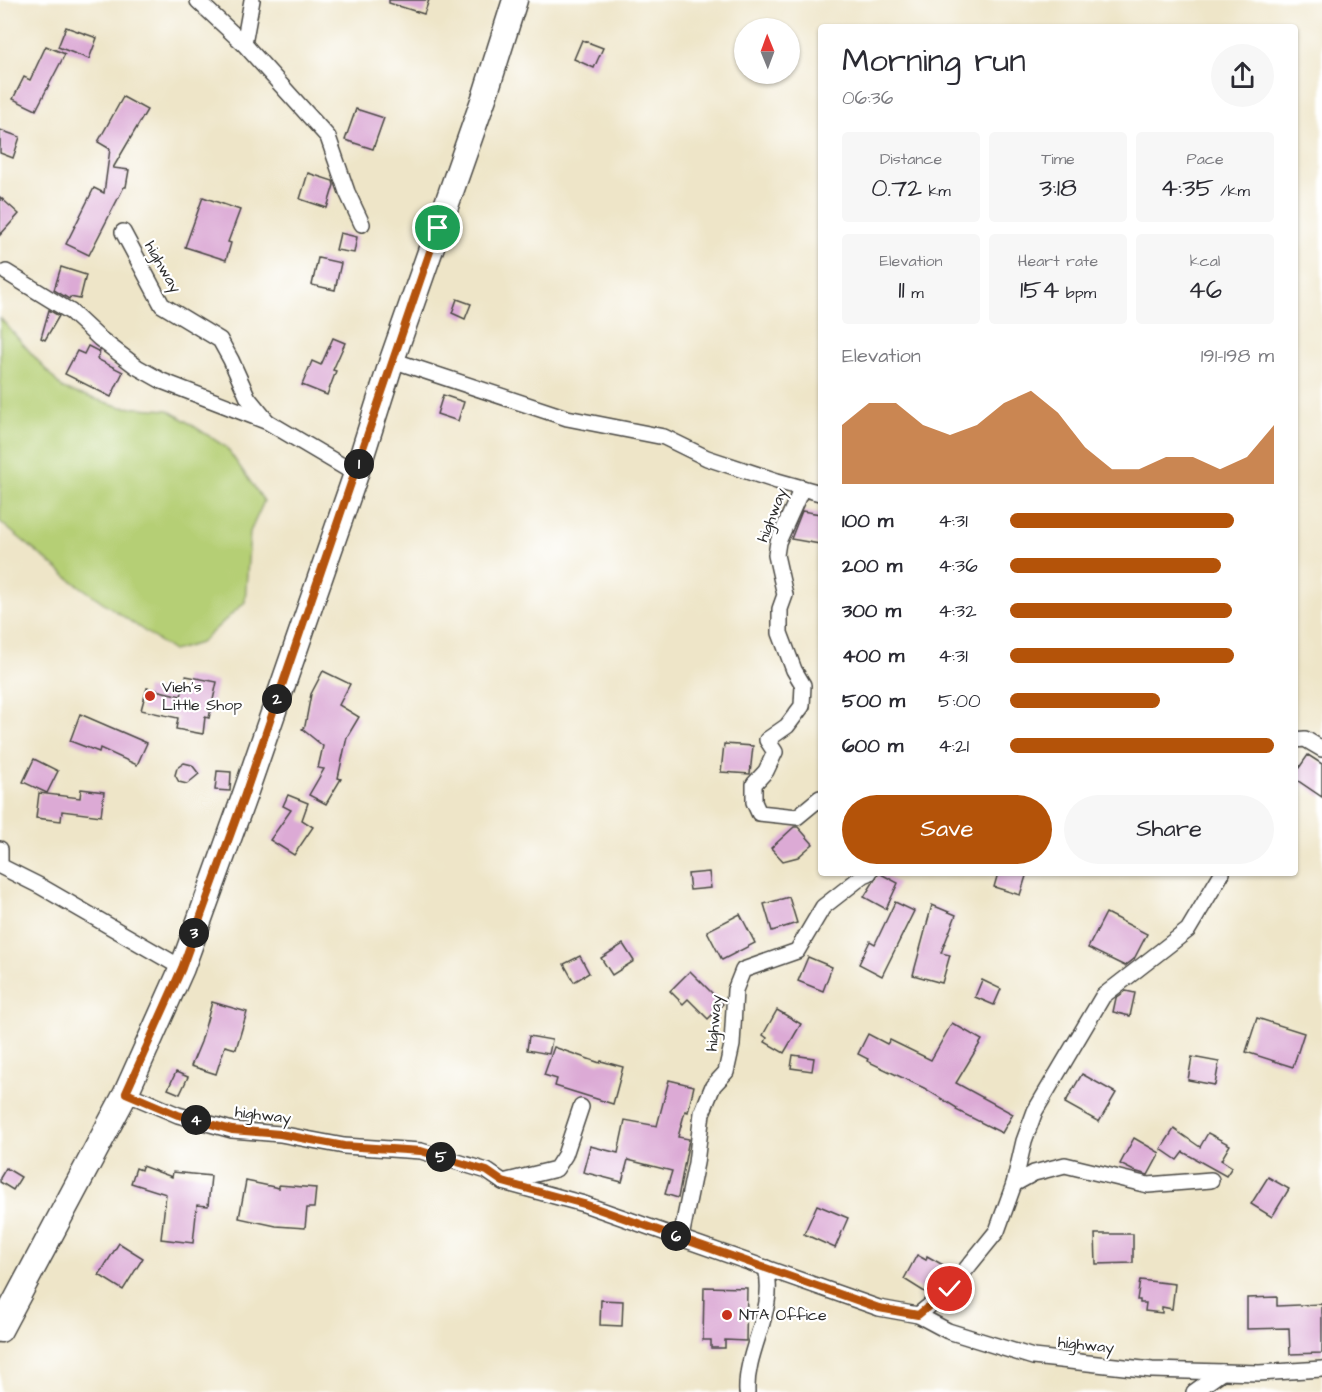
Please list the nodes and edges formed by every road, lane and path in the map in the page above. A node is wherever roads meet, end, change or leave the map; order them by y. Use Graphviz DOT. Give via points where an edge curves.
graph roads {
  1 [pos="252,0"];
  2 [pos="515,0"];
  3 [pos="198,1"];
  4 [pos="244,44"];
  5 [pos="362,224"];
  6 [pos="123,232"];
  7 [pos="6,272"];
  8 [pos="392,360"];
  9 [pos="268,422"];
  10 [pos="356,474"];
  11 [pos="802,488"];
  12 [pos="818,492"];
  13 [pos="1298,740"];
  14 [pos="1322,749"];
  15 [pos="818,800"];
  16 [pos="0,849"];
  17 [pos="0,866"];
  18 [pos="865,876"];
  19 [pos="1220,876"];
  20 [pos="182,968"];
  21 [pos="126,1093"];
  22 [pos="581,1107"];
  23 [pos="1210,1180"];
  24 [pos="503,1182"];
  25 [pos="1014,1184"];
  26 [pos="681,1237"];
  27 [pos="766,1268"];
  28 [pos="918,1315"];
  29 [pos="0,1329"];
  30 [pos="1322,1369"];
  31 [pos="1222,1372"];
  32 [pos="747,1392"];
  33 [pos="1194,1392"];
  1 -- 4 [label="street"];
  2 -- 8 [label="main road"];
  3 -- 4 [label="street"];
  4 -- 5 [label="street" via="328,137"];
  6 -- 9 [label="street, highway" via="162,305 220,340 248,398"];
  7 -- 9 [label="street, highway" via="71,312 137,367 162,381"];
  8 -- 10 [label="main road"];
  8 -- 11 [label="street" via="567,418 664,437 707,458"];
  9 -- 10 [label="street, highway"];
  10 -- 20 [label="main road"];
  11 -- 12 [label="street"];
  11 -- 15 [label="street, highway" via="776,555 785,595 780,609 780,633 803,685 802,706 787,726 767,740 775,752 754,784 754,802 759,813 797,817"];
  13 -- 14 [label="street" via="1305,739"];
  16 -- 17 [label="street"];
  17 -- 20 [label="street"];
  18 -- 26 [label="street, highway" via="823,907 797,951 743,970 735,990 732,1045 726,1072 713,1086 702,1113"];
  19 -- 25 [label="street" via="1188,930 1103,996 1035,1111"];
  20 -- 21 [label="main road"];
  21 -- 24 [label="street, highway" via="178,1115 232,1130 344,1146 421,1151 487,1171"];
  21 -- 29 [label="main road"];
  22 -- 24 [label="street" via="556,1169"];
  23 -- 25 [label="street" via="1148,1185 1065,1165 1034,1173"];
  24 -- 26 [label="street, highway"];
  25 -- 28 [label="street" via="997,1231 950,1289"];
  26 -- 27 [label="street, highway"];
  27 -- 28 [label="street, highway" via="879,1308"];
  27 -- 32 [label="street" via="770,1284 768,1304 755,1342"];
  28 -- 31 [label="street, highway" via="948,1331 1033,1357 1152,1370"];
  30 -- 31 [label="street, highway"];
  31 -- 33 [label="street"];
}
